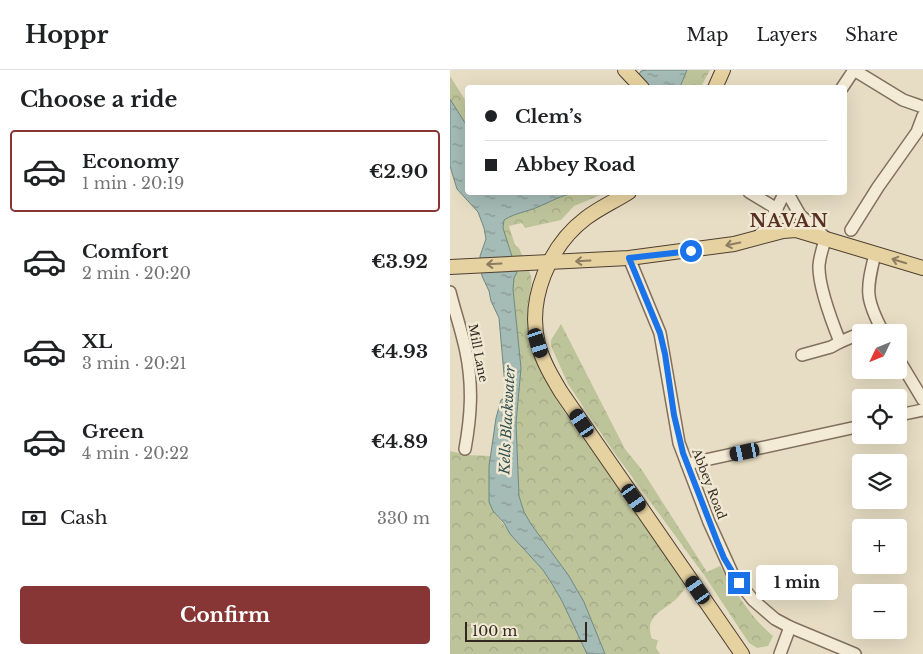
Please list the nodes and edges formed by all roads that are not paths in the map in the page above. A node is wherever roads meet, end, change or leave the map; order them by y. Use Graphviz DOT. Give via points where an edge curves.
graph roads {
  1 [pos="723,70"];
  2 [pos="854,70"];
  3 [pos="628,73"];
  4 [pos="639,85"];
  5 [pos="716,85"];
  6 [pos="844,85"];
  7 [pos="923,107"];
  8 [pos="923,116"];
  9 [pos="624,195"];
  10 [pos="754,195"];
  11 [pos="784,195"];
  12 [pos="788,195"];
  13 [pos="777,209"];
  14 [pos="757,238"];
  15 [pos="826,238"];
  16 [pos="847,238"];
  17 [pos="875,254"];
  18 [pos="629,258"];
  19 [pos="550,263"];
  20 [pos="450,267"];
  21 [pos="923,268"];
  22 [pos="450,292"];
  23 [pos="879,324"];
  24 [pos="852,337"];
  25 [pos="840,342"];
  26 [pos="802,355"];
  27 [pos="908,375"];
  28 [pos="923,400"];
  29 [pos="923,410"];
  30 [pos="907,413"];
  31 [pos="852,428"];
  32 [pos="465,449"];
  33 [pos="686,464"];
  34 [pos="790,627"];
  35 [pos="742,654"];
  36 [pos="780,654"];
  37 [pos="855,654"];
  1 -- 5 [label="main road"];
  2 -- 6 [label="street"];
  2 -- 7 [label="street" via="904,100"];
  3 -- 4 [label="main road"];
  8 -- 16 [label="street" via="917,132"];
  9 -- 19 [label="main road" via="576,226"];
  10 -- 13 [label="street"];
  11 -- 13 [label="street"];
  12 -- 15 [label="street" via="800,216"];
  13 -- 14 [label="street" via="767,228"];
  14 -- 15 [label="main road" via="796,230"];
  14 -- 18 [label="main road, one-way" via="691,251"];
  15 -- 16 [label="main road"];
  15 -- 25 [label="street" via="819,264 820,275"];
  16 -- 17 [label="main road"];
  21 -- 17 [label="main road, one-way"];
  17 -- 23 [label="street" via="868,292"];
  18 -- 19 [label="main road, one-way"];
  18 -- 33 [label="street, Abbey Road" via="660,333 679,442"];
  19 -- 20 [label="main road, one-way"];
  19 -- 35 [label="main road" via="539,288 535,313 538,343 550,374"];
  22 -- 32 [label="street, Mill Lane" via="470,374 470,418"];
  24 -- 25 [label="street"];
  25 -- 26 [label="street"];
  27 -- 28 [label="street"];
  29 -- 30 [label="street"];
  31 -- 33 [label="street"];
  33 -- 34 [label="street, Abbey Road" via="733,575 765,611"];
  34 -- 36 [label="street"];
  34 -- 37 [label="street, Abbey Road"];
}
